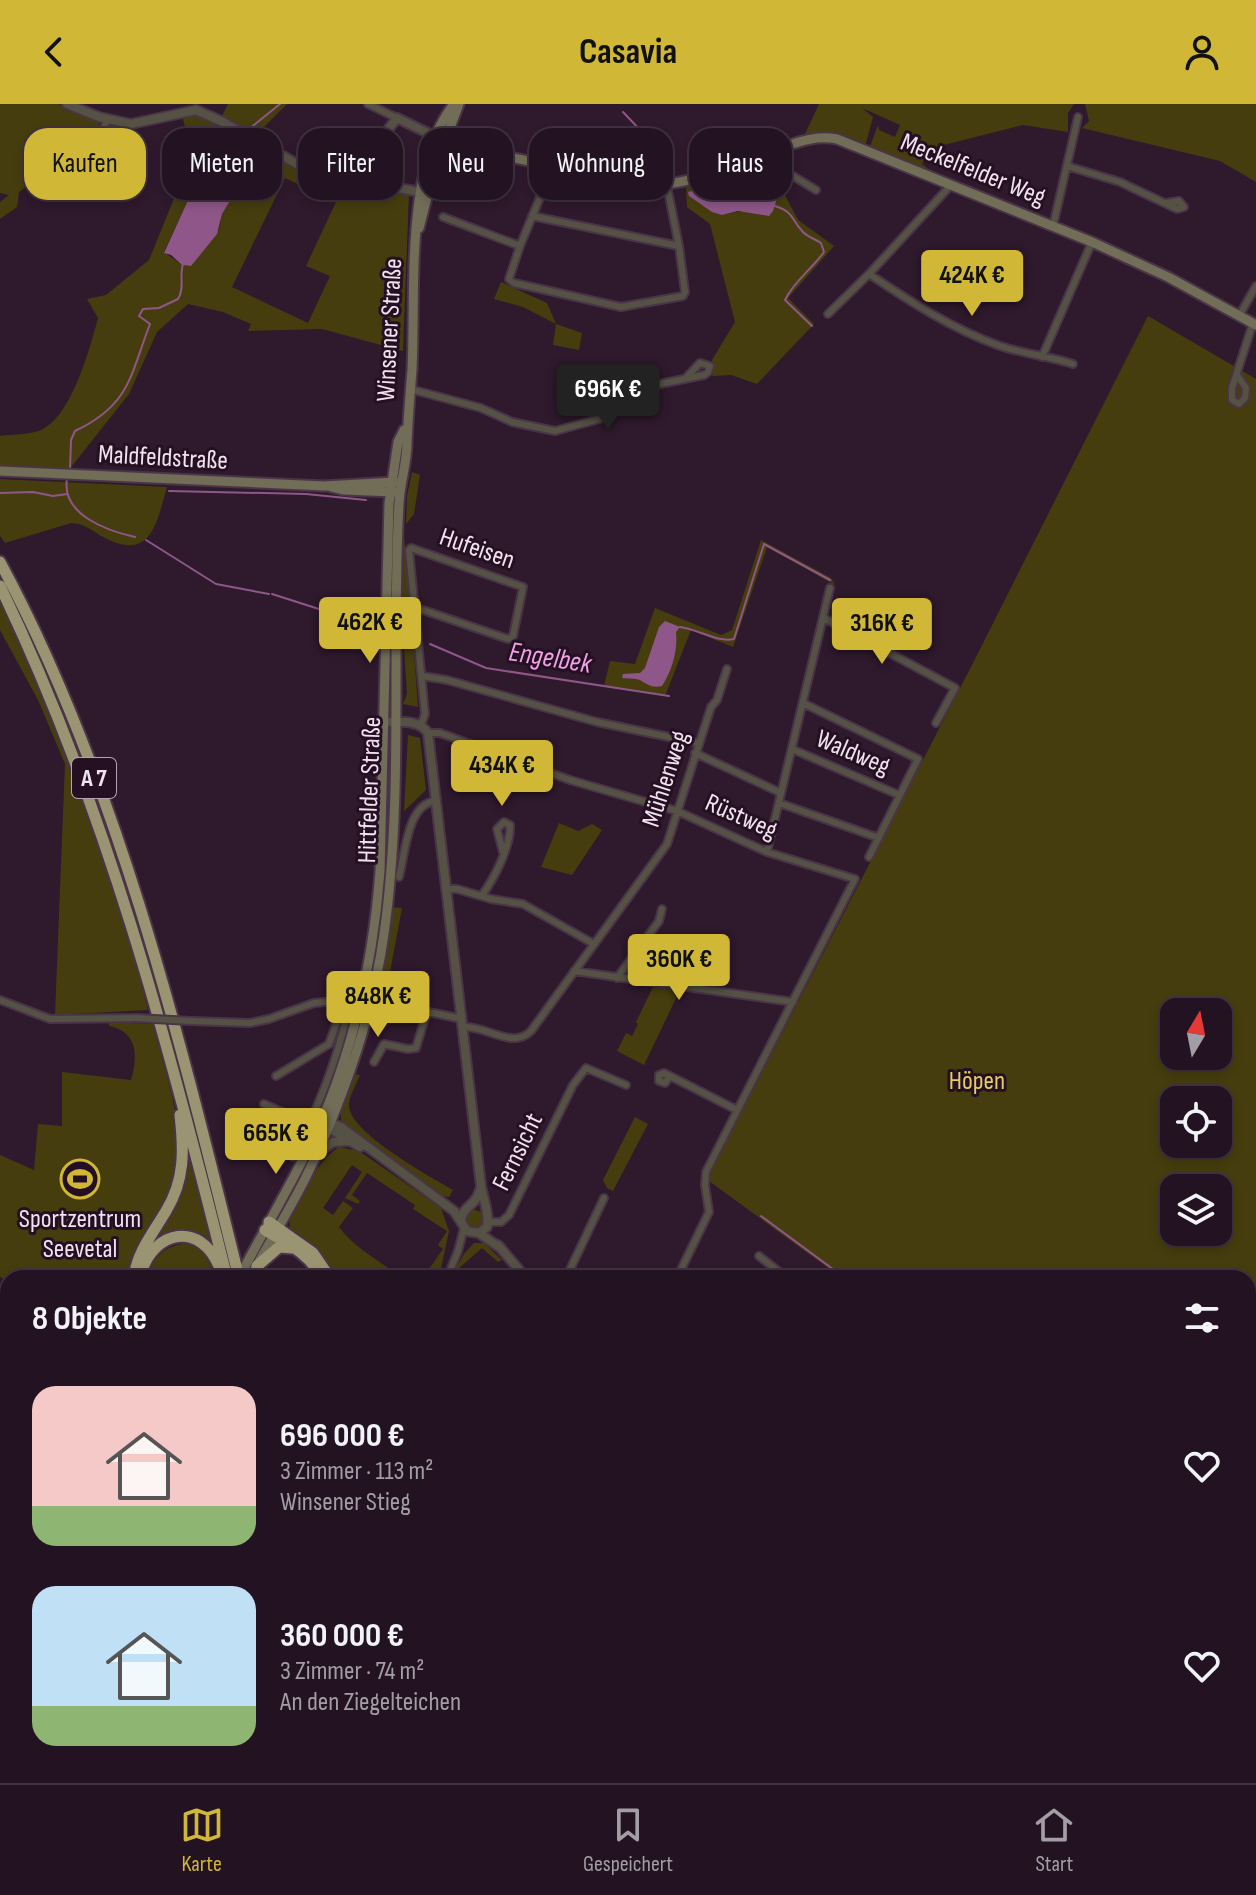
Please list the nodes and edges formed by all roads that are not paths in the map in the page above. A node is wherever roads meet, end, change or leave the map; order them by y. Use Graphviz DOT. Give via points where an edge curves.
graph roads {
  1 [pos="67,104"];
  2 [pos="368,104"];
  3 [pos="457,104"];
  4 [pos="192,107"];
  5 [pos="1078,117"];
  6 [pos="397,118"];
  7 [pos="107,120"];
  8 [pos="104,128"];
  9 [pos="389,128"];
  10 [pos="445,128"];
  11 [pos="419,129"];
  12 [pos="792,145"];
  13 [pos="298,165"];
  14 [pos="1067,166"];
  15 [pos="792,176"];
  16 [pos="951,185"];
  17 [pos="816,190"];
  18 [pos="419,198"];
  19 [pos="425,200"];
  20 [pos="539,200"];
  21 [pos="670,200"];
  22 [pos="1166,203"];
  23 [pos="532,216"];
  24 [pos="443,217"];
  25 [pos="1053,226"];
  26 [pos="417,235"];
  27 [pos="1092,242"];
  28 [pos="520,246"];
  29 [pos="679,246"];
  30 [pos="869,274"];
  31 [pos="1256,286"];
  32 [pos="828,314"];
  33 [pos="1239,316"];
  34 [pos="1254,324"];
  35 [pos="1042,357"];
  36 [pos="1073,364"];
  37 [pos="1237,375"];
  38 [pos="685,379"];
  39 [pos="410,389"];
  40 [pos="0,471"];
  41 [pos="394,487"];
  42 [pos="2,565"];
  43 [pos="0,586"];
  44 [pos="830,588"];
  45 [pos="415,610"];
  46 [pos="824,618"];
  47 [pos="727,669"];
  48 [pos="422,676"];
  49 [pos="803,703"];
  50 [pos="390,722"];
  51 [pos="936,723"];
  52 [pos="421,725"];
  53 [pos="428,733"];
  54 [pos="698,743"];
  55 [pos="792,749"];
  56 [pos="695,753"];
  57 [pos="781,793"];
  58 [pos="899,795"];
  59 [pos="436,801"];
  60 [pos="779,803"];
  61 [pos="677,811"];
  62 [pos="879,838"];
  63 [pos="503,852"];
  64 [pos="767,852"];
  65 [pos="869,857"];
  66 [pos="399,877"];
  67 [pos="447,893"];
  68 [pos="482,895"];
  69 [pos="662,909"];
  70 [pos="594,944"];
  71 [pos="574,971"];
  72 [pos="617,978"];
  73 [pos="361,999"];
  74 [pos="0,1000"];
  75 [pos="793,1002"];
  76 [pos="427,1011"];
  77 [pos="462,1023"];
  78 [pos="374,1062"];
  79 [pos="176,1075"];
  80 [pos="276,1076"];
  81 [pos="670,1076"];
  82 [pos="626,1085"];
  83 [pos="264,1104"];
  84 [pos="737,1110"];
  85 [pos="310,1124"];
  86 [pos="327,1124"];
  87 [pos="349,1141"];
  88 [pos="371,1151"];
  89 [pos="317,1153"];
  90 [pos="293,1157"];
  91 [pos="481,1186"];
  92 [pos="437,1197"];
  93 [pos="604,1198"];
  94 [pos="469,1207"];
  95 [pos="484,1210"];
  96 [pos="488,1224"];
  97 [pos="271,1228"];
  98 [pos="469,1228"];
  99 [pos="499,1247"];
  100 [pos="295,1248"];
  101 [pos="759,1256"];
  102 [pos="136,1270"];
  103 [pos="143,1270"];
  104 [pos="221,1270"];
  105 [pos="222,1270"];
  106 [pos="246,1270"];
  107 [pos="249,1270"];
  108 [pos="251,1270"];
  109 [pos="317,1270"];
  110 [pos="325,1270"];
  111 [pos="450,1270"];
  112 [pos="517,1270"];
  113 [pos="570,1270"];
  114 [pos="681,1270"];
  115 [pos="776,1270"];
  1 -- 7 [label="street"];
  2 -- 6 [label="street"];
  3 -- 10 [label="main road, Winsener Straße"];
  4 -- 7 [label="street" via="138,123"];
  4 -- 13 [label="street"];
  5 -- 14 [label="street"];
  6 -- 9 [label="street"];
  6 -- 11 [label="street"];
  7 -- 8 [label="street"];
  12 -- 16 [label="main road, Meckelfelder Weg" via="833,138"];
  14 -- 22 [label="street"];
  14 -- 25 [label="street"];
  15 -- 17 [label="street"];
  16 -- 25 [label="main road, Meckelfelder Weg"];
  16 -- 30 [label="street"];
  18 -- 26 [label="main road, Winsener Straße"];
  19 -- 26 [label="main road, Winsener Straße"];
  20 -- 23 [label="street"];
  21 -- 29 [label="street"];
  23 -- 28 [label="street"];
  23 -- 29 [label="street"];
  24 -- 28 [label="street"];
  25 -- 27 [label="main road, Meckelfelder Weg"];
  26 -- 39 [label="main road, Winsener Straße"];
  27 -- 33 [label="main road, Meckelfelder Weg"];
  27 -- 35 [label="street"];
  28 -- 29 [label="street" via="510,272 514,283 621,307 683,296"];
  30 -- 32 [label="street"];
  30 -- 35 [label="street" via="929,314"];
  31 -- 33 [label="street"];
  33 -- 34 [label="main road, Meckelfelder Weg"];
  34 -- 37 [label="street"];
  35 -- 36 [label="street"];
  38 -- 39 [label="street" via="635,389 606,417 555,431"];
  39 -- 41 [label="main road, Winsener Straße" via="407,444"];
  40 -- 41 [label="main road, Maldfeldstraße" via="343,490"];
  41 -- 50 [label="main road, Hittfelder Straße"];
  42 -- 106 [label="highway, A 7" via="54,676 121,854"];
  43 -- 79 [label="highway, A 7" via="92,803"];
  44 -- 46 [label="street"];
  45 -- 45 [label="street, Hufeisen" via="508,639 523,589 411,548"];
  45 -- 48 [label="street"];
  46 -- 49 [label="street"];
  46 -- 51 [label="street" via="955,688"];
  47 -- 54 [label="street, Mühlenweg"];
  48 -- 52 [label="street"];
  48 -- 54 [label="street"];
  49 -- 55 [label="street"];
  49 -- 58 [label="street" via="918,759"];
  50 -- 52 [label="street"];
  50 -- 73 [label="main road, Hittfelder Straße" via="380,880"];
  50 -- 73 [label="main road, Hittfelder Straße" via="392,844 386,917"];
  52 -- 53 [label="street"];
  53 -- 59 [label="street"];
  53 -- 61 [label="street, Rüstweg"];
  54 -- 56 [label="street, Mühlenweg"];
  55 -- 57 [label="street"];
  55 -- 58 [label="street, Waldweg"];
  56 -- 57 [label="street"];
  56 -- 61 [label="street, Mühlenweg"];
  57 -- 60 [label="street"];
  58 -- 62 [label="street"];
  59 -- 66 [label="street" via="424,804 416,814"];
  59 -- 67 [label="street"];
  60 -- 62 [label="street"];
  60 -- 64 [label="street"];
  61 -- 64 [label="street, Rüstweg"];
  61 -- 70 [label="street, Mühlenweg" via="667,844"];
  62 -- 65 [label="street"];
  63 -- 68 [label="street"];
  64 -- 75 [label="street, Rüstweg" via="855,879"];
  67 -- 68 [label="street" via="457,889"];
  67 -- 77 [label="street"];
  68 -- 70 [label="street" via="523,904"];
  69 -- 72 [label="street" via="659,921"];
  70 -- 71 [label="street, Mühlenweg"];
  71 -- 72 [label="street"];
  71 -- 77 [label="street, Mühlenweg" via="526,1036 509,1038"];
  72 -- 75 [label="street"];
  73 -- 74 [label="street, Mühlenweg, bridge" via="314,1003 250,1023 50,1019"];
  73 -- 76 [label="street, Mühlenweg"];
  73 -- 80 [label="street" via="329,1044"];
  73 -- 85 [label="street"];
  73 -- 86 [label="main road" via="359,1046"];
  75 -- 84 [label="street"];
  76 -- 77 [label="street, Mühlenweg"];
  76 -- 78 [label="street" via="418,1046 384,1044"];
  77 -- 91 [label="street"];
  79 -- 102 [label="highway" via="182,1169"];
  79 -- 105 [label="highway, A 7"];
  81 -- 84 [label="street"];
  82 -- 96 [label="street, Fernsicht" via="586,1068 509,1215"];
  83 -- 85 [label="street"];
  84 -- 114 [label="street" via="706,1172 709,1212"];
  85 -- 90 [label="street"];
  86 -- 87 [label="street"];
  86 -- 88 [label="street" via="341,1127"];
  86 -- 89 [label="main road"];
  86 -- 97 [label="main road"];
  87 -- 88 [label="street"];
  87 -- 89 [label="street" via="333,1142"];
  88 -- 92 [label="street"];
  89 -- 97 [label="main road"];
  91 -- 94 [label="street"];
  91 -- 95 [label="street"];
  92 -- 94 [label="street"];
  92 -- 98 [label="street"];
  93 -- 113 [label="street"];
  94 -- 95 [label="street"];
  94 -- 98 [label="street"];
  95 -- 96 [label="street"];
  96 -- 98 [label="street"];
  96 -- 99 [label="street"];
  97 -- 100 [label="highway"];
  97 -- 107 [label="main road"];
  97 -- 110 [label="highway" via="313,1253"];
  98 -- 99 [label="street"];
  98 -- 111 [label="street"];
  99 -- 112 [label="street"];
  100 -- 108 [label="highway" via="279,1247"];
  100 -- 109 [label="highway"];
  101 -- 115 [label="street"];
  103 -- 104 [label="highway" via="151,1251 179,1236 206,1246"];
}
